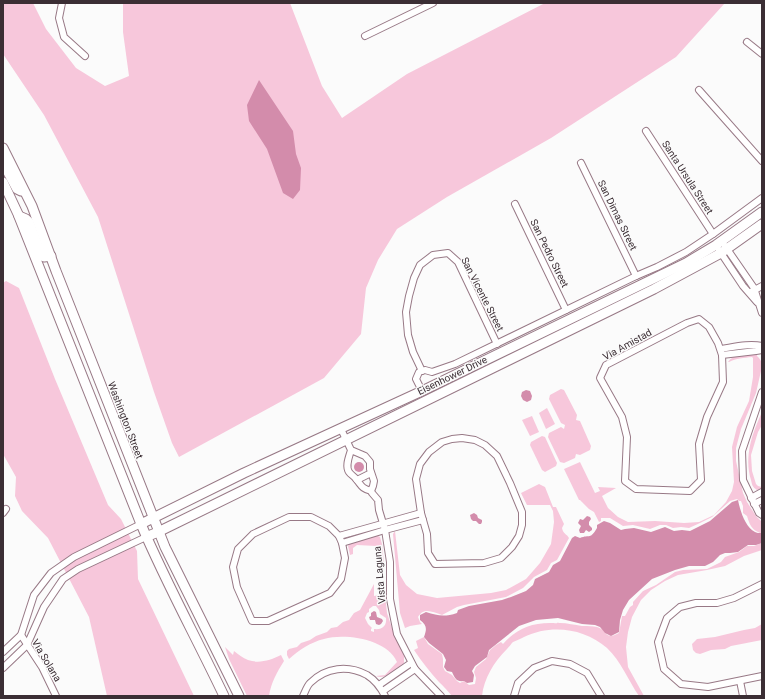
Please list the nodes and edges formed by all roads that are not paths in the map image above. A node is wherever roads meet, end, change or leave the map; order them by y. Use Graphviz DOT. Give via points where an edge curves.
graph roads {
  1 [pos="62,3"];
  2 [pos="433,3"];
  3 [pos="365,36"];
  4 [pos="747,42"];
  5 [pos="762,54"];
  6 [pos="85,56"];
  7 [pos="699,90"];
  8 [pos="646,131"];
  9 [pos="3,148"];
  10 [pos="762,161"];
  11 [pos="3,163"];
  12 [pos="582,163"];
  13 [pos="3,182"];
  14 [pos="26,193"];
  15 [pos="762,198"];
  16 [pos="515,204"];
  17 [pos="762,212"];
  18 [pos="19,216"];
  19 [pos="762,224"];
  20 [pos="713,234"];
  21 [pos="722,247"];
  22 [pos="51,256"];
  23 [pos="744,274"];
  24 [pos="636,276"];
  25 [pos="738,278"];
  26 [pos="762,286"];
  27 [pos="752,292"];
  28 [pos="758,298"];
  29 [pos="566,310"];
  30 [pos="762,313"];
  31 [pos="497,344"];
  32 [pos="762,346"];
  33 [pos="762,350"];
  34 [pos="721,352"];
  35 [pos="422,371"];
  36 [pos="422,391"];
  37 [pos="762,392"];
  38 [pos="341,429"];
  39 [pos="346,440"];
  40 [pos="351,450"];
  41 [pos="371,473"];
  42 [pos="357,480"];
  43 [pos="371,492"];
  44 [pos="762,492"];
  45 [pos="751,498"];
  46 [pos="762,500"];
  47 [pos="754,504"];
  48 [pos="421,513"];
  49 [pos="762,515"];
  50 [pos="153,519"];
  51 [pos="423,520"];
  52 [pos="141,524"];
  53 [pos="384,527"];
  54 [pos="158,532"];
  55 [pos="146,537"];
  56 [pos="341,539"];
  57 [pos="762,584"];
  58 [pos="21,635"];
  59 [pos="27,645"];
  60 [pos="3,652"];
  61 [pos="413,666"];
  62 [pos="3,668"];
  63 [pos="762,676"];
  64 [pos="740,681"];
  65 [pos="379,685"];
  66 [pos="384,693"];
  67 [pos="56,696"];
  68 [pos="224,696"];
  69 [pos="238,696"];
  70 [pos="303,696"];
  71 [pos="442,696"];
  72 [pos="514,696"];
  73 [pos="601,696"];
  74 [pos="743,696"];
  1 -- 6 [label="street" via="59,18 64,37"];
  2 -- 3 [label="street"];
  4 -- 5 [label="street"];
  7 -- 10 [label="street"];
  8 -- 20 [label="street, Santa Ursula Street"];
  9 -- 14 [label="main road, Washington Street"];
  11 -- 14 [label="main road" via="17,189"];
  12 -- 24 [label="street, San Dimas Street"];
  13 -- 18 [label="main road"];
  14 -- 22 [label="main road, Washington Street"];
  15 -- 20 [label="street, Eisenhower Drive"];
  16 -- 29 [label="street, San Pedro Street"];
  17 -- 21 [label="main road, Eisenhower Drive"];
  18 -- 22 [label="main road" via="29,222 42,256"];
  18 -- 52 [label="main road"];
  19 -- 21 [label="main road, Eisenhower Drive"];
  20 -- 24 [label="street, Eisenhower Drive" via="686,252"];
  21 -- 23 [label="street"];
  21 -- 25 [label="street"];
  21 -- 36 [label="main road, Eisenhower Drive"];
  21 -- 39 [label="main road, Eisenhower Drive" via="654,289"];
  22 -- 50 [label="main road, Washington Street"];
  23 -- 25 [label="street"];
  23 -- 27 [label="street"];
  24 -- 29 [label="street, Eisenhower Drive"];
  25 -- 27 [label="street"];
  26 -- 27 [label="street"];
  27 -- 28 [label="street"];
  28 -- 30 [label="street"];
  29 -- 31 [label="street, Eisenhower Drive"];
  31 -- 35 [label="street, Eisenhower Drive" via="455,364 432,372"];
  31 -- 35 [label="street, San Vicente Street" via="458,262 448,253 433,255 420,265 410,290 406,312 408,335"];
  32 -- 34 [label="street" via="736,346"];
  33 -- 34 [label="street"];
  34 -- 34 [label="street, Via Amistad" via="709,327 699,319 606,364 600,378 622,417 627,437 625,481 636,489 690,491 701,480 699,444 707,417 723,382"];
  35 -- 36 [label="street, Eisenhower Drive" via="416,379"];
  36 -- 38 [label="main road, Eisenhower Drive"];
  37 -- 45 [label="street" via="742,451 743,480"];
  38 -- 39 [label="street"];
  38 -- 50 [label="main road, Eisenhower Drive" via="244,473"];
  39 -- 40 [label="street"];
  39 -- 54 [label="main road, Eisenhower Drive"];
  40 -- 41 [label="street, Vista Laguna" via="368,459"];
  40 -- 42 [label="street" via="347,468"];
  41 -- 42 [label="street"];
  41 -- 43 [label="street, Vista Laguna" via="374,484"];
  42 -- 43 [label="street" via="363,488"];
  43 -- 53 [label="street, Vista Laguna" via="378,500 378,510"];
  44 -- 45 [label="street"];
  45 -- 47 [label="street"];
  46 -- 47 [label="street"];
  47 -- 49 [label="street"];
  48 -- 51 [label="street"];
  48 -- 51 [label="street" via="416,479 420,464 428,452 442,442 462,438 485,445 496,456 522,512 519,536 512,547 501,558 484,563 436,564 428,553"];
  48 -- 53 [label="street"];
  50 -- 52 [label="main road, Eisenhower Drive"];
  50 -- 54 [label="main road, Washington Street"];
  51 -- 53 [label="street"];
  52 -- 55 [label="main road"];
  52 -- 58 [label="street" via="74,557 51,573 34,595"];
  53 -- 56 [label="street"];
  53 -- 61 [label="street, Vista Laguna" via="390,562 390,599 397,634"];
  54 -- 55 [label="main road, Eisenhower Drive"];
  54 -- 69 [label="main road, Washington Street"];
  55 -- 59 [label="street" via="78,569 63,579 44,607"];
  55 -- 68 [label="main road"];
  56 -- 56 [label="street" via="329,526 311,517 289,517 253,534 238,549 233,567 237,587 252,621 268,621 330,593 341,579 345,558"];
  57 -- 64 [label="street" via="734,598 717,603 696,603 680,607 667,618 658,642 664,669 681,684 708,687"];
  58 -- 59 [label="street, Via Solana"];
  58 -- 60 [label="street"];
  59 -- 62 [label="street"];
  59 -- 67 [label="street, Via Solana" via="42,667"];
  61 -- 65 [label="street"];
  61 -- 66 [label="street"];
  61 -- 71 [label="street, Vista Laguna"];
  63 -- 64 [label="street"];
  64 -- 74 [label="street"];
  65 -- 66 [label="street"];
  65 -- 70 [label="street" via="368,675 338,668 323,673 309,683"];
  72 -- 73 [label="street" via="518,683 528,673 552,661 570,664 587,673"];
}
